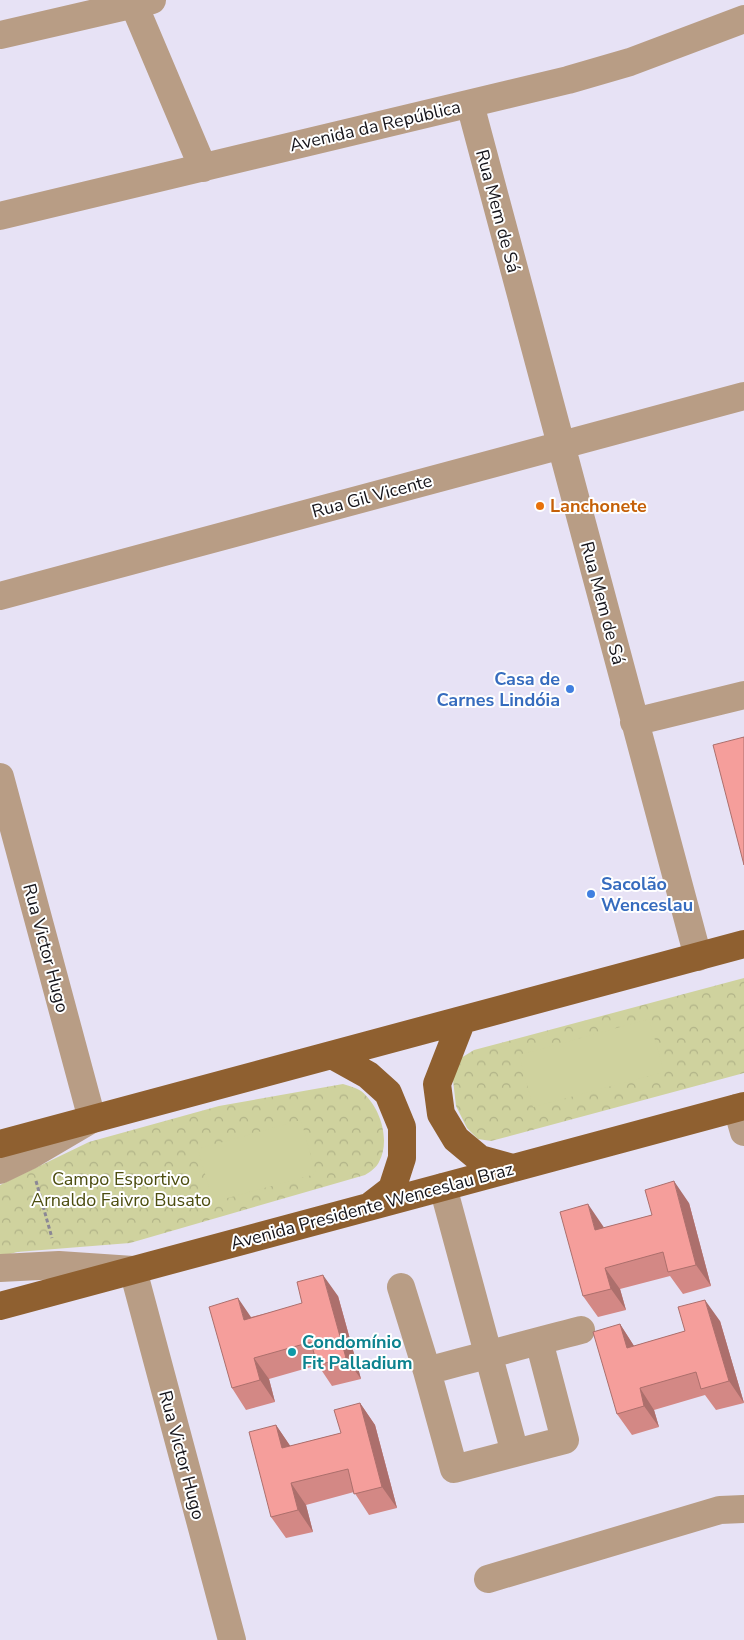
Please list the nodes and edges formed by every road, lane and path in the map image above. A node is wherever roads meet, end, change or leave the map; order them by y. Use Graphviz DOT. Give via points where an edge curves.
graph roads {
  1 [pos="140,1"];
  2 [pos="744,19"];
  3 [pos="0,35"];
  4 [pos="470,104"];
  5 [pos="202,168"];
  6 [pos="0,216"];
  7 [pos="744,396"];
  8 [pos="561,446"];
  9 [pos="0,596"];
  10 [pos="744,696"];
  11 [pos="634,722"];
  12 [pos="2,790"];
  13 [pos="744,944"];
  14 [pos="698,957"];
  15 [pos="462,1020"];
  16 [pos="332,1055"];
  17 [pos="742,1115"];
  18 [pos="92,1119"];
  19 [pos="0,1144"];
  20 [pos="29,1156"];
  21 [pos="513,1168"];
  22 [pos="0,1170"];
  23 [pos="443,1187"];
  24 [pos="369,1207"];
  25 [pos="59,1265"];
  26 [pos="0,1268"];
  27 [pos="133,1270"];
  28 [pos="401,1288"];
  29 [pos="0,1306"];
  30 [pos="581,1330"];
  31 [pos="539,1341"];
  32 [pos="488,1354"];
  33 [pos="428,1371"];
  34 [pos="515,1453"];
  35 [pos="744,1509"];
  36 [pos="488,1579"];
  37 [pos="232,1640"];
  1 -- 3 [label="street"];
  1 -- 5 [label="street"];
  2 -- 4 [label="street, Avenida da República" via="630,62"];
  4 -- 5 [label="street, Avenida da República"];
  4 -- 8 [label="street, Rua Mem de Sá"];
  5 -- 6 [label="street, Avenida da República"];
  7 -- 8 [label="street, Rua Gil Vicente"];
  8 -- 9 [label="street, Rua Gil Vicente"];
  8 -- 11 [label="street, Rua Mem de Sá"];
  10 -- 11 [label="street"];
  11 -- 14 [label="street, Rua Mem de Sá"];
  12 -- 18 [label="street, Rua Victor Hugo"];
  13 -- 14 [label="main road"];
  14 -- 15 [label="main road"];
  15 -- 16 [label="main road"];
  15 -- 21 [label="main road" via="437,1084 441,1114 456,1139 480,1159"];
  16 -- 18 [label="main road"];
  16 -- 24 [label="main road" via="368,1075 388,1092 402,1127 402,1158 392,1189"];
  17 -- 21 [label="main road, Avenida Presidente Wenceslau Braz"];
  18 -- 19 [label="main road"];
  18 -- 20 [label="street"];
  20 -- 22 [label="street"];
  20 -- 25 [label="path"];
  21 -- 23 [label="main road, Avenida Presidente Wenceslau Braz"];
  23 -- 24 [label="main road, Avenida Presidente Wenceslau Braz"];
  23 -- 32 [label="street"];
  24 -- 27 [label="main road, Avenida Presidente Wenceslau Braz"];
  25 -- 26 [label="street"];
  25 -- 27 [label="street"];
  27 -- 29 [label="main road, Avenida Presidente Wenceslau Braz"];
  27 -- 37 [label="street, Rua Victor Hugo"];
  28 -- 33 [label="street"];
  30 -- 31 [label="street"];
  31 -- 32 [label="street"];
  31 -- 34 [label="street" via="565,1440"];
  32 -- 33 [label="street"];
  32 -- 34 [label="street"];
  33 -- 34 [label="street" via="454,1469"];
  35 -- 36 [label="street" via="720,1510"];
}
